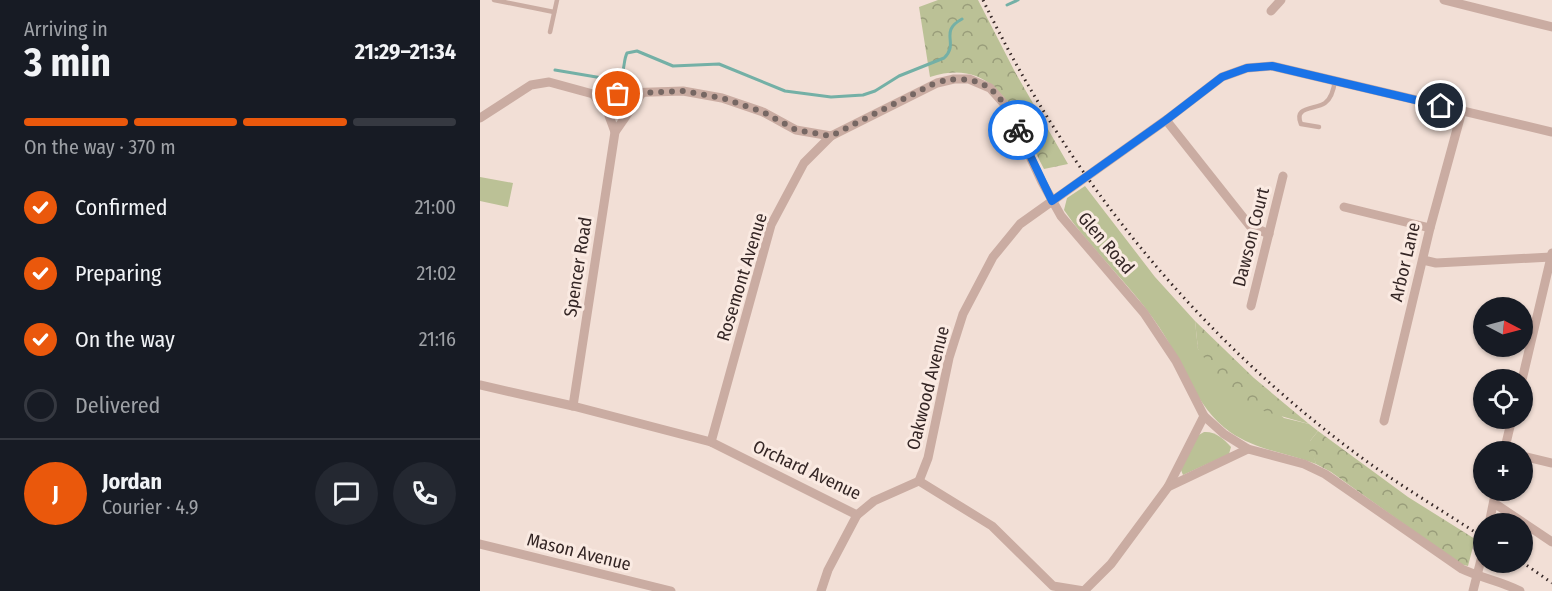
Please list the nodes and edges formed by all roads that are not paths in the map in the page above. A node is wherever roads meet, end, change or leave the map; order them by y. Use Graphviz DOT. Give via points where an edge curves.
graph roads {
  1 [pos="494,0"];
  2 [pos="557,0"];
  3 [pos="1281,0"];
  4 [pos="1444,0"];
  5 [pos="1270,11"];
  6 [pos="554,12"];
  7 [pos="1552,27"];
  8 [pos="550,32"];
  9 [pos="1335,80"];
  10 [pos="642,93"];
  11 [pos="594,94"];
  12 [pos="1462,111"];
  13 [pos="480,118"];
  14 [pos="1166,120"];
  15 [pos="1319,127"];
  16 [pos="615,132"];
  17 [pos="1552,132"];
  18 [pos="831,136"];
  19 [pos="1283,176"];
  20 [pos="1052,201"];
  21 [pos="1344,207"];
  22 [pos="1430,228"];
  23 [pos="1269,234"];
  24 [pos="1551,255"];
  25 [pos="1423,260"];
  26 [pos="1251,306"];
  27 [pos="1525,369"];
  28 [pos="480,385"];
  29 [pos="573,406"];
  30 [pos="1204,416"];
  31 [pos="1384,421"];
  32 [pos="711,442"];
  33 [pos="1248,449"];
  34 [pos="1533,459"];
  35 [pos="1552,463"];
  36 [pos="919,481"];
  37 [pos="1168,487"];
  38 [pos="1494,503"];
  39 [pos="1492,513"];
  40 [pos="857,515"];
  41 [pos="1552,542"];
  42 [pos="480,544"];
  43 [pos="1478,573"];
  44 [pos="1477,576"];
  45 [pos="1052,589"];
  46 [pos="671,591"];
  47 [pos="821,591"];
  48 [pos="1084,591"];
  49 [pos="1473,591"];
  50 [pos="1520,591"];
  1 -- 6 [label="lane"];
  2 -- 6 [label="lane"];
  3 -- 5 [label="street"];
  4 -- 7 [label="street"];
  6 -- 8 [label="lane"];
  9 -- 12 [label="street, Oakwood Avenue"];
  9 -- 14 [label="street, Oakwood Avenue" via="1272,66 1247,68 1222,77"];
  9 -- 15 [label="lane" via="1324,104 1300,112 1301,124"];
  10 -- 11 [label="street"];
  10 -- 16 [label="street, Spencer Road"];
  10 -- 18 [label="street" via="683,91 722,98 763,112 796,130"];
  11 -- 13 [label="street" via="549,82 531,85"];
  11 -- 16 [label="street" via="608,113"];
  12 -- 17 [label="street, Oakwood Avenue"];
  12 -- 22 [label="street, Arbor Lane"];
  14 -- 20 [label="street, Oakwood Avenue"];
  14 -- 23 [label="street" via="1250,226"];
  16 -- 29 [label="street, Spencer Road"];
  18 -- 20 [label="street, Glen Road" via="937,82 969,79 990,88 1006,105"];
  18 -- 32 [label="street, Rosemont Avenue" via="804,164 771,225"];
  19 -- 23 [label="street, Dawson Court"];
  20 -- 30 [label="street, Glen Road" via="1144,313 1176,361"];
  20 -- 36 [label="street, Oakwood Avenue" via="1020,224 993,257 963,314"];
  21 -- 22 [label="street"];
  22 -- 25 [label="street, Arbor Lane"];
  23 -- 26 [label="street, Dawson Court"];
  24 -- 25 [label="street"];
  24 -- 27 [label="street"];
  25 -- 31 [label="street, Arbor Lane"];
  28 -- 29 [label="street, Orchard Avenue"];
  29 -- 32 [label="street, Orchard Avenue"];
  30 -- 33 [label="street, Glen Road"];
  30 -- 37 [label="street"];
  32 -- 40 [label="street, Orchard Avenue"];
  33 -- 37 [label="street"];
  33 -- 44 [label="street, Glen Road" via="1304,464 1325,474 1461,569"];
  34 -- 35 [label="street"];
  36 -- 40 [label="street, Orchard Avenue" via="874,501"];
  36 -- 45 [label="street" via="992,526"];
  37 -- 48 [label="street" via="1111,564"];
  38 -- 39 [label="street"];
  38 -- 41 [label="street"];
  40 -- 47 [label="street"];
  42 -- 46 [label="street, Mason Avenue"];
  43 -- 44 [label="street"];
  44 -- 49 [label="street"];
  44 -- 50 [label="street, Glen Road"];
  45 -- 48 [label="street"];
}
